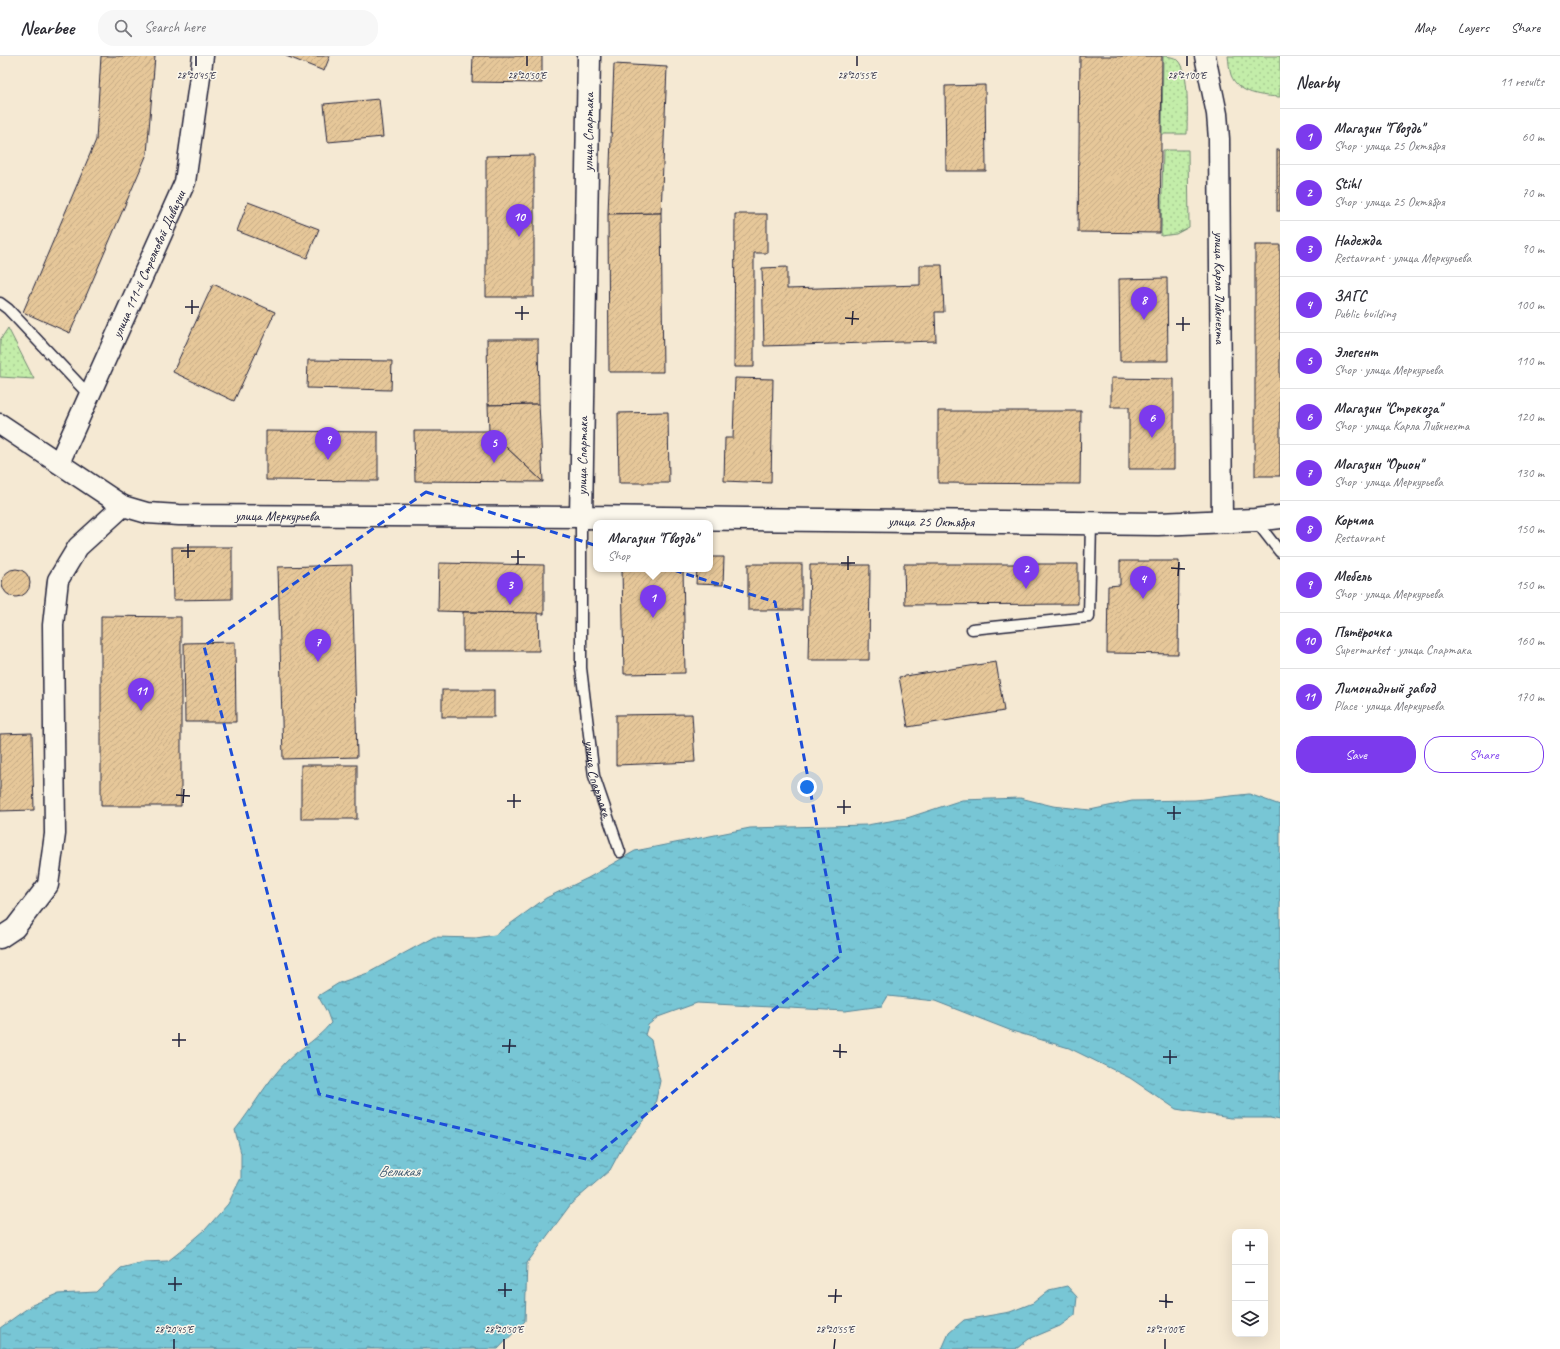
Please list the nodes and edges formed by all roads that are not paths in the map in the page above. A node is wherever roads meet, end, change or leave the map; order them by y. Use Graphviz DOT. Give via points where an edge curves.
graph roads {
  1 [pos="203,56"];
  2 [pos="589,56"];
  3 [pos="1205,56"];
  4 [pos="0,303"];
  5 [pos="89,395"];
  6 [pos="0,424"];
  7 [pos="59,463"];
  8 [pos="122,506"];
  9 [pos="1280,517"];
  10 [pos="581,518"];
  11 [pos="1255,520"];
  12 [pos="1222,521"];
  13 [pos="1091,523"];
  14 [pos="1280,552"];
  15 [pos="972,629"];
  16 [pos="620,852"];
  17 [pos="0,938"];
  1 -- 5 [label="street, улица 111-й Стрелковой Дивизии" via="185,182"];
  2 -- 10 [label="street, улица Спартака"];
  3 -- 12 [label="street, улица Карла Либкнехта" via="1217,114 1219,139"];
  4 -- 5 [label="lane"];
  5 -- 7 [label="street, улица 111-й Стрелковой Дивизии"];
  6 -- 7 [label="street, улица Меркурьева"];
  7 -- 8 [label="street, улица Меркурьева"];
  8 -- 10 [label="street, улица Меркурьева" via="147,513 179,515"];
  8 -- 17 [label="street" via="78,546 58,580 53,625 55,834 48,885 15,928"];
  9 -- 11 [label="street, улица 25 Октября"];
  10 -- 13 [label="street, улица 25 Октября"];
  10 -- 16 [label="lane, улица Спартака" via="582,676 594,776"];
  11 -- 12 [label="street, улица 25 Октября"];
  11 -- 14 [label="lane"];
  12 -- 13 [label="street, улица 25 Октября" via="1158,524"];
  13 -- 15 [label="lane" via="1089,616"];
}
